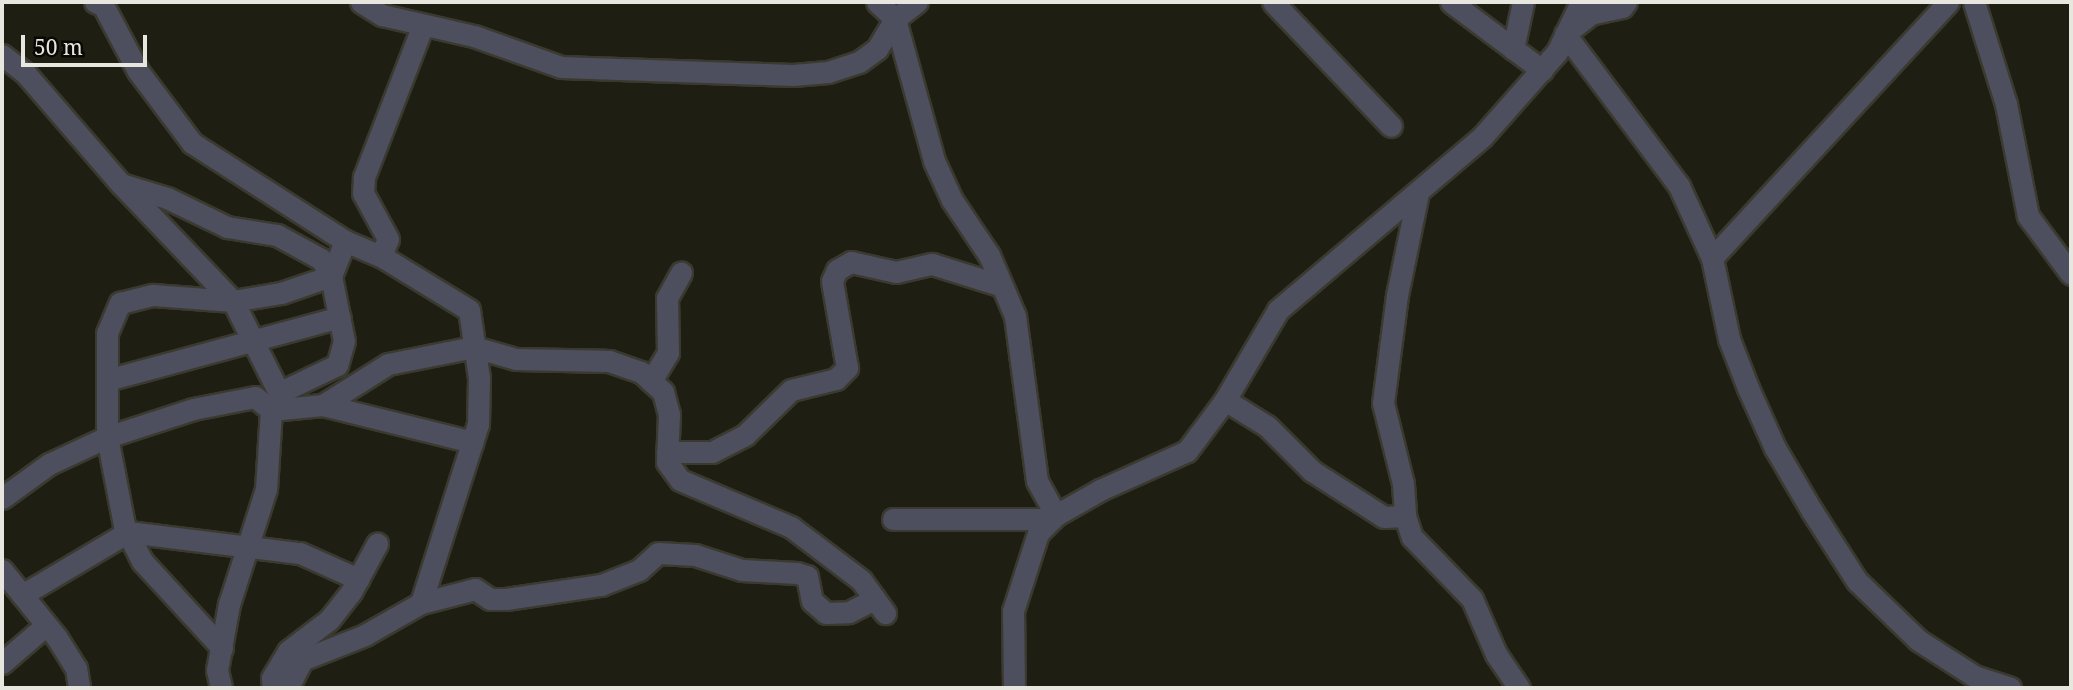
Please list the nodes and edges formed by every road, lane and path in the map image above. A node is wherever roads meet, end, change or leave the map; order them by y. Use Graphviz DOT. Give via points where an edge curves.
graph roads {
  1 [pos="361,2"];
  2 [pos="877,2"];
  3 [pos="917,2"];
  4 [pos="1273,2"];
  5 [pos="1451,2"];
  6 [pos="1523,2"];
  7 [pos="1626,2"];
  8 [pos="1948,2"];
  9 [pos="1974,2"];
  10 [pos="102,3"];
  11 [pos="1593,5"];
  12 [pos="895,19"];
  13 [pos="423,25"];
  14 [pos="1565,34"];
  15 [pos="1513,49"];
  16 [pos="2,55"];
  17 [pos="1542,70"];
  18 [pos="1391,126"];
  19 [pos="121,184"];
  20 [pos="1418,193"];
  21 [pos="345,241"];
  22 [pos="380,256"];
  23 [pos="1712,258"];
  24 [pos="681,273"];
  25 [pos="2071,274"];
  26 [pos="331,276"];
  27 [pos="1002,286"];
  28 [pos="233,301"];
  29 [pos="340,317"];
  30 [pos="252,338"];
  31 [pos="474,347"];
  32 [pos="107,380"];
  33 [pos="651,381"];
  34 [pos="1225,401"];
  35 [pos="276,403"];
  36 [pos="323,405"];
  37 [pos="107,437"];
  38 [pos="473,442"];
  39 [pos="667,452"];
  40 [pos="2,498"];
  41 [pos="1405,516"];
  42 [pos="1054,517"];
  43 [pos="893,519"];
  44 [pos="128,532"];
  45 [pos="377,544"];
  46 [pos="246,548"];
  47 [pos="2,570"];
  48 [pos="358,579"];
  49 [pos="22,595"];
  50 [pos="421,603"];
  51 [pos="46,625"];
  52 [pos="222,648"];
  53 [pos="2,663"];
  54 [pos="79,688"];
  55 [pos="221,688"];
  56 [pos="273,688"];
  57 [pos="288,688"];
  58 [pos="1014,688"];
  59 [pos="1519,688"];
  60 [pos="2010,688"];
  1 -- 13 [label="street" via="382,15"];
  2 -- 12 [label="street"];
  3 -- 12 [label="street"];
  4 -- 18 [label="street"];
  5 -- 15 [label="street"];
  6 -- 15 [label="street"];
  7 -- 11 [label="street" via="1622,7"];
  8 -- 23 [label="street"];
  9 -- 25 [label="street" via="2006,104 2028,216"];
  10 -- 21 [label="street" via="138,71 192,143"];
  11 -- 14 [label="street"];
  12 -- 13 [label="street" via="877,49 859,62 828,72 793,75 561,67 474,36"];
  12 -- 27 [label="street" via="934,161"];
  13 -- 22 [label="street" via="364,177 363,194 388,239"];
  14 -- 17 [label="street"];
  14 -- 23 [label="street" via="1679,186"];
  15 -- 17 [label="street"];
  16 -- 19 [label="street" via="26,74"];
  17 -- 20 [label="street" via="1482,137"];
  19 -- 26 [label="street" via="167,198 227,227 278,235 321,259"];
  19 -- 28 [label="street"];
  20 -- 34 [label="street" via="1278,310"];
  20 -- 41 [label="street" via="1397,295 1383,403 1403,484"];
  21 -- 22 [label="street"];
  21 -- 26 [label="street"];
  22 -- 31 [label="street" via="469,310"];
  23 -- 60 [label="street" via="1729,339 1775,448 1857,581 1918,640 1974,676"];
  24 -- 33 [label="street" via="667,298 668,353"];
  26 -- 28 [label="street" via="281,293"];
  26 -- 29 [label="street"];
  27 -- 39 [label="street" via="932,264 896,271 851,262 837,270 832,281 847,368 836,379 791,390 745,435 712,452"];
  27 -- 42 [label="street" via="1015,316 1037,481"];
  28 -- 30 [label="street"];
  28 -- 32 [label="street" via="153,295 120,303 107,332"];
  29 -- 30 [label="street"];
  29 -- 35 [label="street" via="344,341 337,365"];
  30 -- 32 [label="street"];
  30 -- 35 [label="street"];
  31 -- 33 [label="street" via="516,359 609,361 641,372"];
  31 -- 36 [label="street" via="388,364"];
  31 -- 38 [label="street" via="479,378"];
  32 -- 37 [label="street"];
  33 -- 39 [label="street" via="663,392 669,414"];
  34 -- 41 [label="street" via="1267,426 1312,471 1384,517"];
  34 -- 42 [label="street" via="1187,451"];
  35 -- 36 [label="street"];
  35 -- 37 [label="street" via="255,397 193,410"];
  35 -- 46 [label="street" via="266,489"];
  36 -- 38 [label="street"];
  37 -- 40 [label="street" via="49,464"];
  37 -- 44 [label="street"];
  38 -- 50 [label="street"];
  39 -- 50 [label="street" via="667,462 680,480 791,527 862,580 880,606 826,613 812,601 807,576 742,570 695,555 658,553 639,570 601,585 506,599 490,599 475,589"];
  41 -- 59 [label="street" via="1412,537 1472,598 1496,654"];
  42 -- 43 [label="street"];
  42 -- 58 [label="street" via="1038,533 1013,611"];
  44 -- 46 [label="street"];
  44 -- 49 [label="street"];
  44 -- 52 [label="street" via="142,561"];
  45 -- 48 [label="street"];
  46 -- 48 [label="street" via="300,553"];
  46 -- 52 [label="street"];
  47 -- 49 [label="street"];
  48 -- 56 [label="street" via="329,621 288,651 272,678"];
  49 -- 51 [label="street"];
  50 -- 57 [label="street" via="365,635 302,660"];
  51 -- 53 [label="street"];
  51 -- 54 [label="street" via="76,668"];
  52 -- 55 [label="street" via="217,670"];
}
